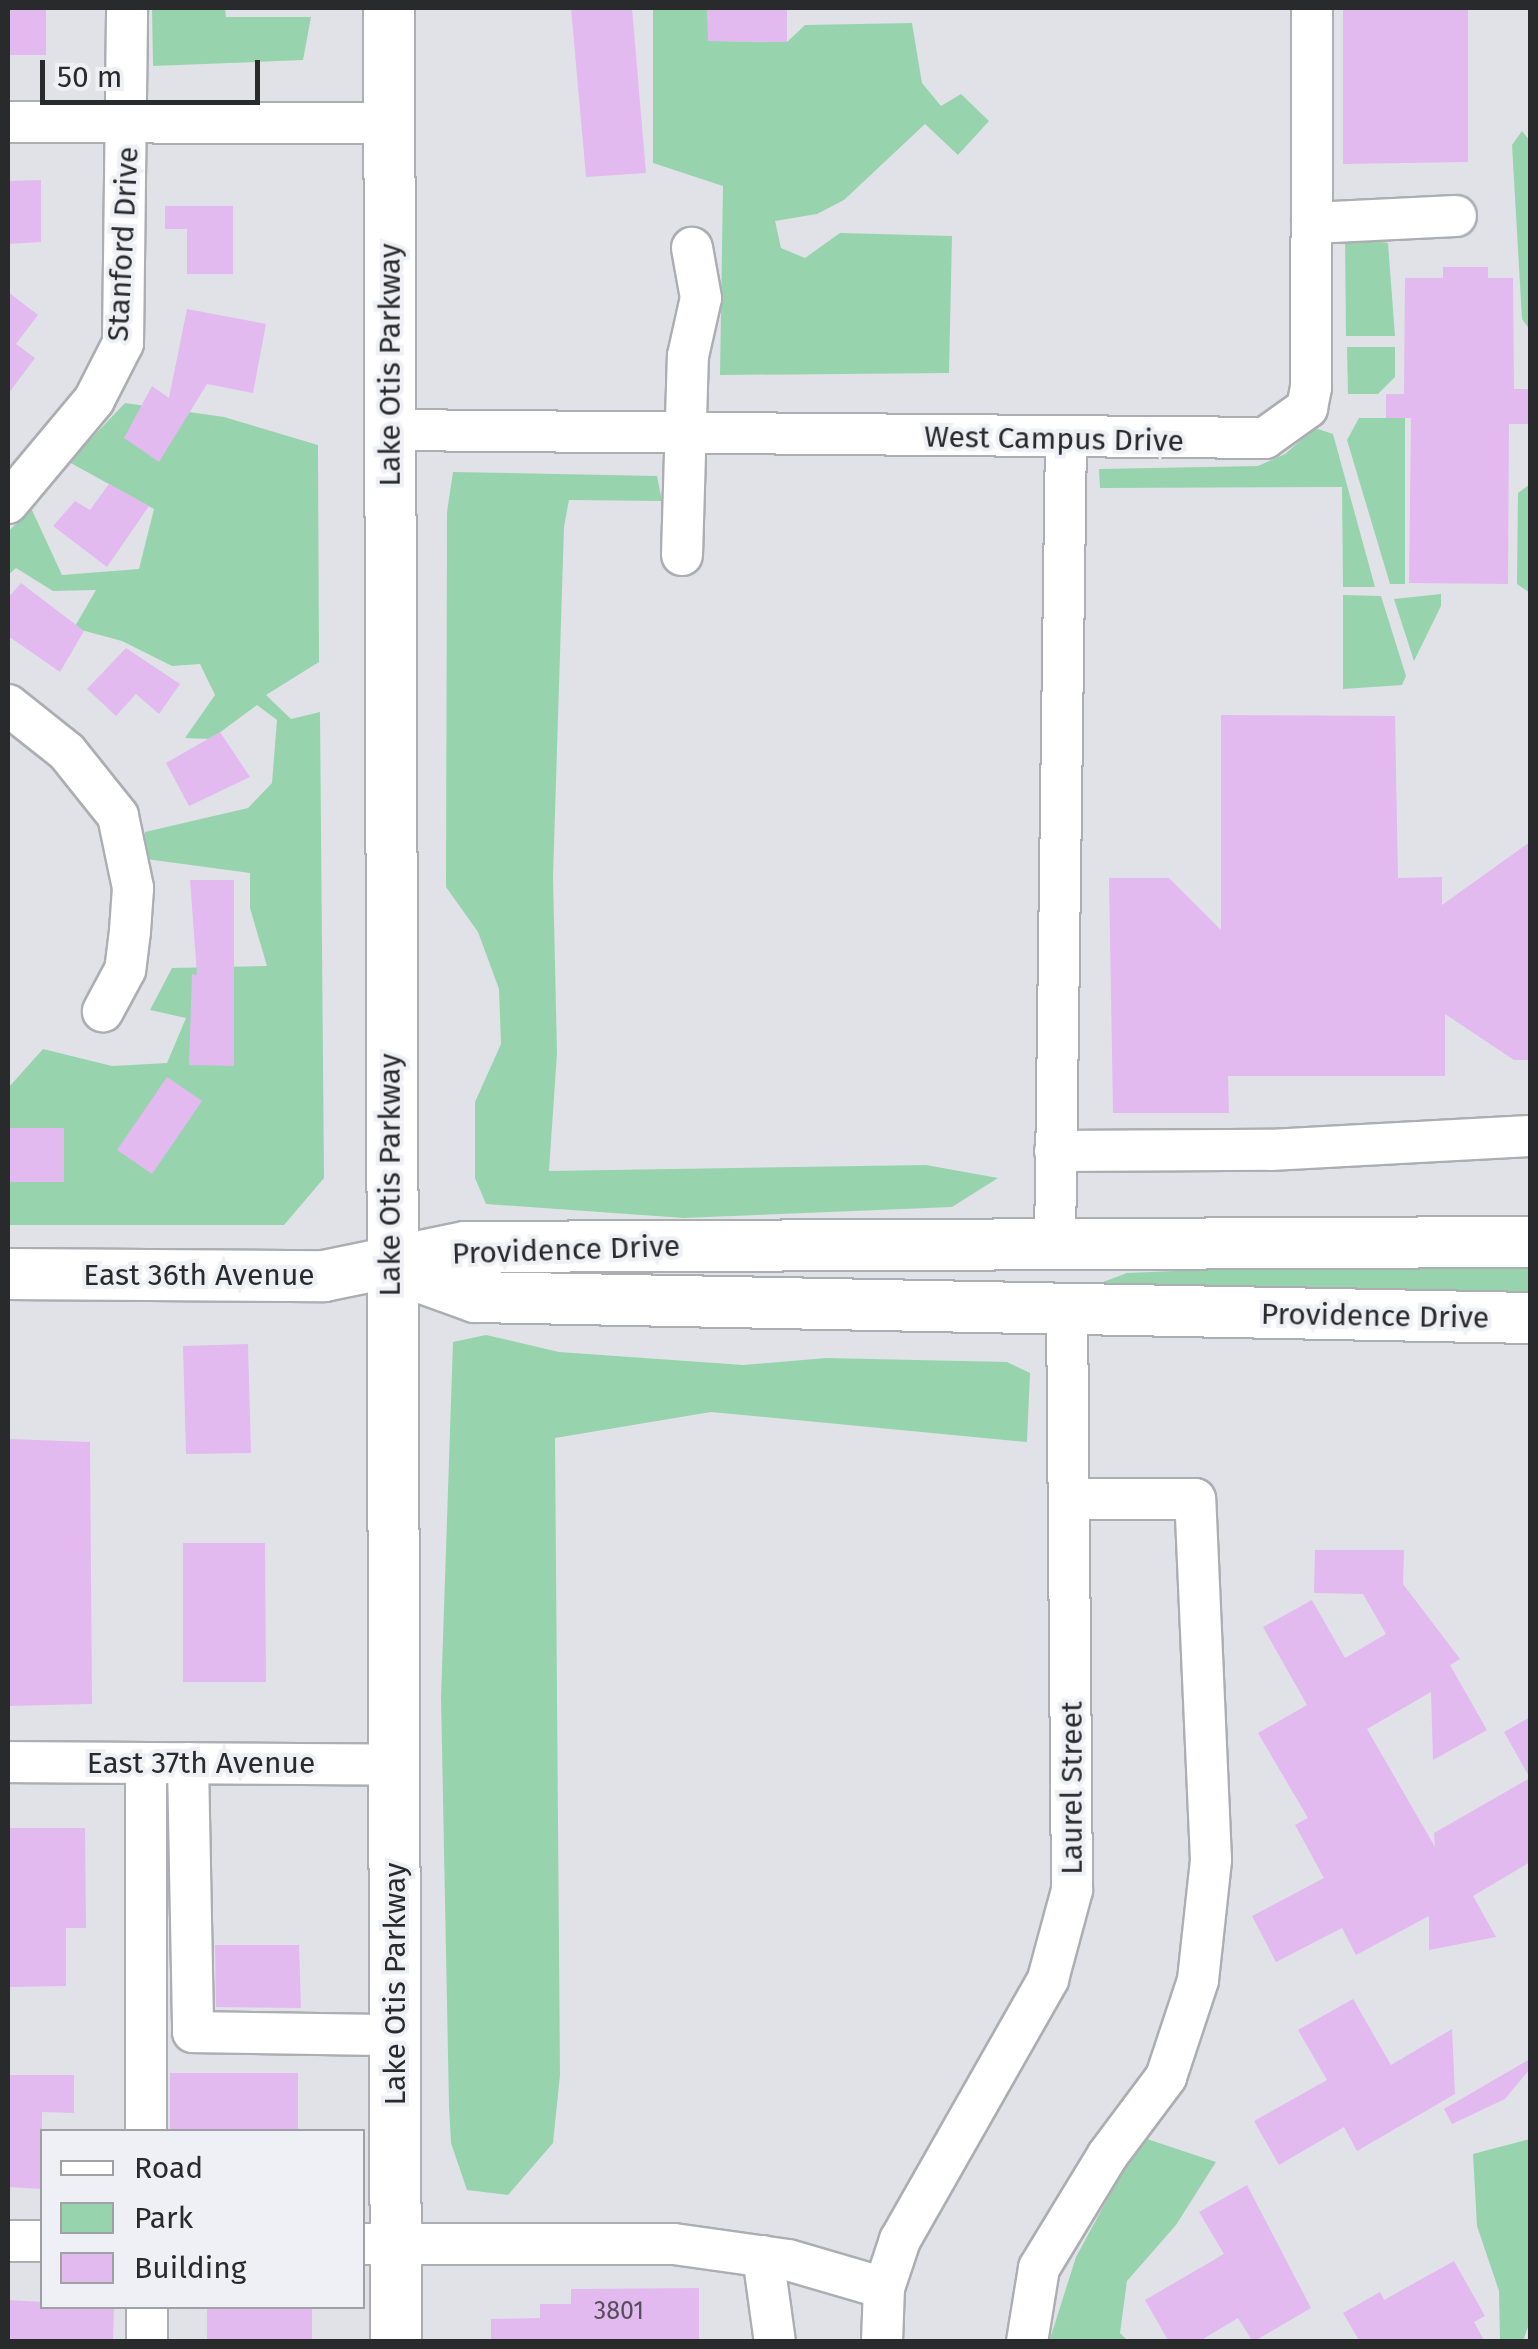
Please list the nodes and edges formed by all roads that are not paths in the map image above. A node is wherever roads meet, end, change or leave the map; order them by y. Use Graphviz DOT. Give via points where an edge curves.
graph roads {
  1 [pos="127,8"];
  2 [pos="389,8"];
  3 [pos="1312,8"];
  4 [pos="8,122"];
  5 [pos="128,123"];
  6 [pos="389,123"];
  7 [pos="1456,216"];
  8 [pos="1312,223"];
  9 [pos="692,248"];
  10 [pos="390,430"];
  11 [pos="686,434"];
  12 [pos="1066,441"];
  13 [pos="8,504"];
  14 [pos="682,555"];
  15 [pos="8,705"];
  16 [pos="102,1011"];
  17 [pos="1530,1136"];
  18 [pos="1054,1152"];
  19 [pos="1530,1242"];
  20 [pos="1055,1244"];
  21 [pos="1220,1244"];
  22 [pos="389,1266"];
  23 [pos="8,1274"];
  24 [pos="1067,1310"];
  25 [pos="1530,1318"];
  26 [pos="1071,1499"];
  27 [pos="8,1762"];
  28 [pos="146,1763"];
  29 [pos="188,1763"];
  30 [pos="394,1765"];
  31 [pos="395,2035"];
  32 [pos="146,2129"];
  33 [pos="8,2241"];
  34 [pos="40,2242"];
  35 [pos="379,2244"];
  36 [pos="763,2256"];
  37 [pos="884,2288"];
  38 [pos="146,2309"];
  39 [pos="147,2342"];
  40 [pos="396,2342"];
  41 [pos="775,2342"];
  42 [pos="882,2342"];
  43 [pos="1027,2342"];
  1 -- 5 [label="street, Stanford Drive"];
  2 -- 6 [label="main road, Lake Otis Parkway"];
  3 -- 8 [label="street, West Campus Drive"];
  4 -- 5 [label="street"];
  5 -- 6 [label="street"];
  5 -- 13 [label="street, Stanford Drive" via="122,344 94,400"];
  6 -- 10 [label="main road, Lake Otis Parkway"];
  7 -- 8 [label="street"];
  8 -- 12 [label="street, West Campus Drive" via="1311,388 1307,408 1286,428 1239,441"];
  9 -- 11 [label="street" via="701,298 688,356"];
  10 -- 11 [label="street, West Campus Drive"];
  10 -- 22 [label="main road, Lake Otis Parkway"];
  11 -- 12 [label="street, West Campus Drive"];
  11 -- 14 [label="street"];
  12 -- 18 [label="street"];
  15 -- 16 [label="street" via="102,790 123,833 133,888 130,931 125,970"];
  17 -- 18 [label="street" via="1250,1151"];
  18 -- 20 [label="street"];
  19 -- 21 [label="main road, Providence Drive"];
  20 -- 21 [label="main road, Providence Drive"];
  20 -- 22 [label="main road, Providence Drive" via="465,1247"];
  21 -- 24 [label="main road" via="1187,1257 1095,1268 1074,1286"];
  22 -- 23 [label="main road, East 36th Avenue" via="324,1276"];
  22 -- 24 [label="main road, Providence Drive" via="475,1297"];
  22 -- 30 [label="main road, Lake Otis Parkway"];
  24 -- 25 [label="main road, Providence Drive"];
  24 -- 26 [label="street, Laurel Street"];
  26 -- 37 [label="street, Laurel Street" via="1072,1890 1048,1979 900,2240"];
  26 -- 43 [label="street" via="1195,1499 1211,1860 1198,1980 1166,2078 1039,2268"];
  27 -- 28 [label="street, East 37th Avenue"];
  28 -- 29 [label="street, East 37th Avenue"];
  28 -- 32 [label="street"];
  29 -- 30 [label="street, East 37th Avenue"];
  29 -- 31 [label="street" via="193,2032"];
  30 -- 31 [label="main road, Lake Otis Parkway"];
  31 -- 35 [label="main road, Lake Otis Parkway"];
  33 -- 34 [label="street"];
  35 -- 36 [label="street" via="674,2244"];
  35 -- 40 [label="main road, Lake Otis Parkway"];
  36 -- 37 [label="street"];
  36 -- 41 [label="street"];
  37 -- 42 [label="street, Laurel Street"];
  38 -- 39 [label="street"];
}
